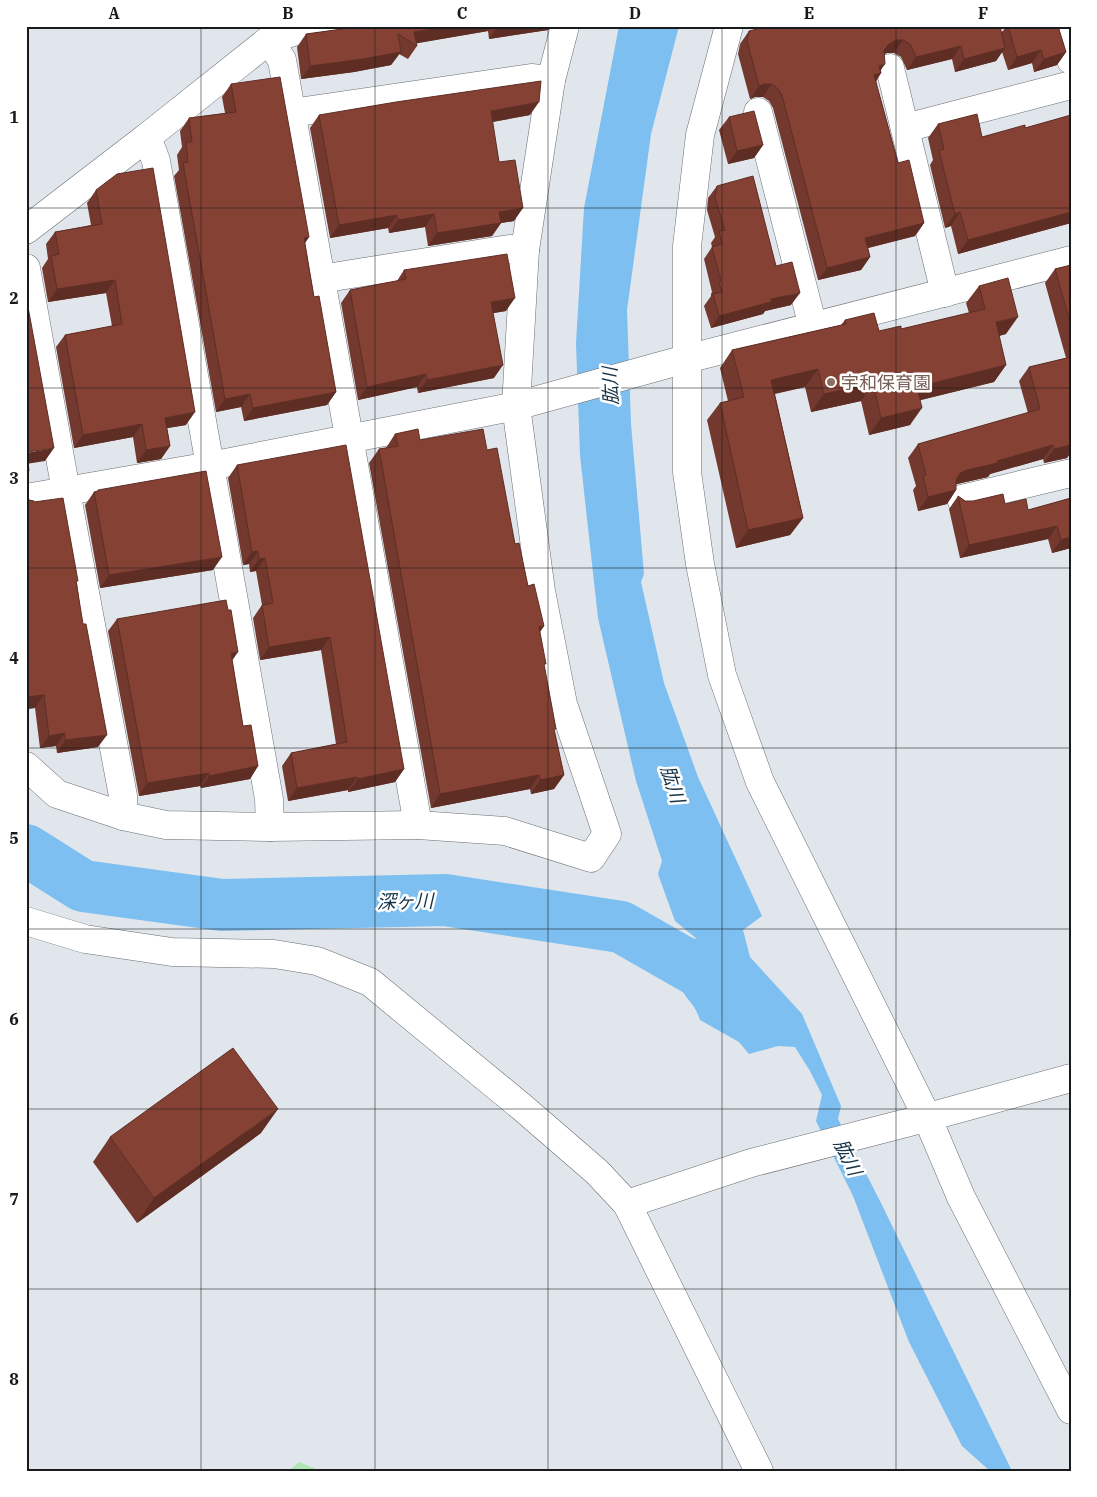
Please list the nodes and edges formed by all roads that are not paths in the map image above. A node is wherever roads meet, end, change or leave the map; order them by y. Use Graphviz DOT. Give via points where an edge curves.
graph roads {
  1 [pos="324,26"];
  2 [pos="565,26"];
  3 [pos="729,26"];
  4 [pos="1062,26"];
  5 [pos="270,40"];
  6 [pos="1071,60"];
  7 [pos="890,68"];
  8 [pos="551,80"];
  9 [pos="1071,84"];
  10 [pos="758,112"];
  11 [pos="291,113"];
  12 [pos="905,128"];
  13 [pos="147,138"];
  14 [pos="26,230"];
  15 [pos="525,250"];
  16 [pos="1071,260"];
  17 [pos="26,268"];
  18 [pos="320,279"];
  19 [pos="945,293"];
  20 [pos="813,327"];
  21 [pos="681,361"];
  22 [pos="516,406"];
  23 [pos="348,438"];
  24 [pos="210,466"];
  25 [pos="1071,473"];
  26 [pos="66,491"];
  27 [pos="26,498"];
  28 [pos="962,499"];
  29 [pos="26,766"];
  30 [pos="123,816"];
  31 [pos="418,825"];
  32 [pos="270,827"];
  33 [pos="26,921"];
  34 [pos="1071,1078"];
  35 [pos="919,1120"];
  36 [pos="627,1204"];
  37 [pos="1071,1410"];
  38 [pos="759,1471"];
  1 -- 5 [label="street"];
  2 -- 8 [label="street"];
  3 -- 21 [label="street" via="700,135 687,246"];
  4 -- 6 [label="street"];
  5 -- 11 [label="street" via="282,60"];
  5 -- 13 [label="street"];
  7 -- 12 [label="street"];
  8 -- 11 [label="street" via="531,78"];
  8 -- 15 [label="street"];
  9 -- 12 [label="street"];
  10 -- 20 [label="street"];
  11 -- 18 [label="street"];
  12 -- 19 [label="street"];
  13 -- 14 [label="street"];
  13 -- 24 [label="street" via="156,161"];
  15 -- 18 [label="street" via="509,249"];
  15 -- 22 [label="street"];
  16 -- 19 [label="street"];
  17 -- 26 [label="street"];
  18 -- 23 [label="street"];
  19 -- 20 [label="street"];
  20 -- 21 [label="street"];
  21 -- 22 [label="street"];
  21 -- 35 [label="street" via="687,472 700,564 722,675 760,782"];
  22 -- 23 [label="street"];
  22 -- 31 [label="street" via="541,591 563,704 607,834 591,858 505,831"];
  23 -- 24 [label="street"];
  23 -- 31 [label="street"];
  24 -- 26 [label="street"];
  24 -- 32 [label="street" via="270,800"];
  25 -- 28 [label="street"];
  26 -- 27 [label="street"];
  26 -- 30 [label="street" via="123,796"];
  29 -- 30 [label="street" via="57,794"];
  30 -- 32 [label="street" via="166,825"];
  31 -- 32 [label="street"];
  33 -- 36 [label="street" via="85,939 172,952 274,954 317,961 370,982 523,1108 597,1172"];
  34 -- 35 [label="street"];
  35 -- 36 [label="street" via="752,1163"];
  35 -- 37 [label="street"];
  36 -- 38 [label="street"];
}
